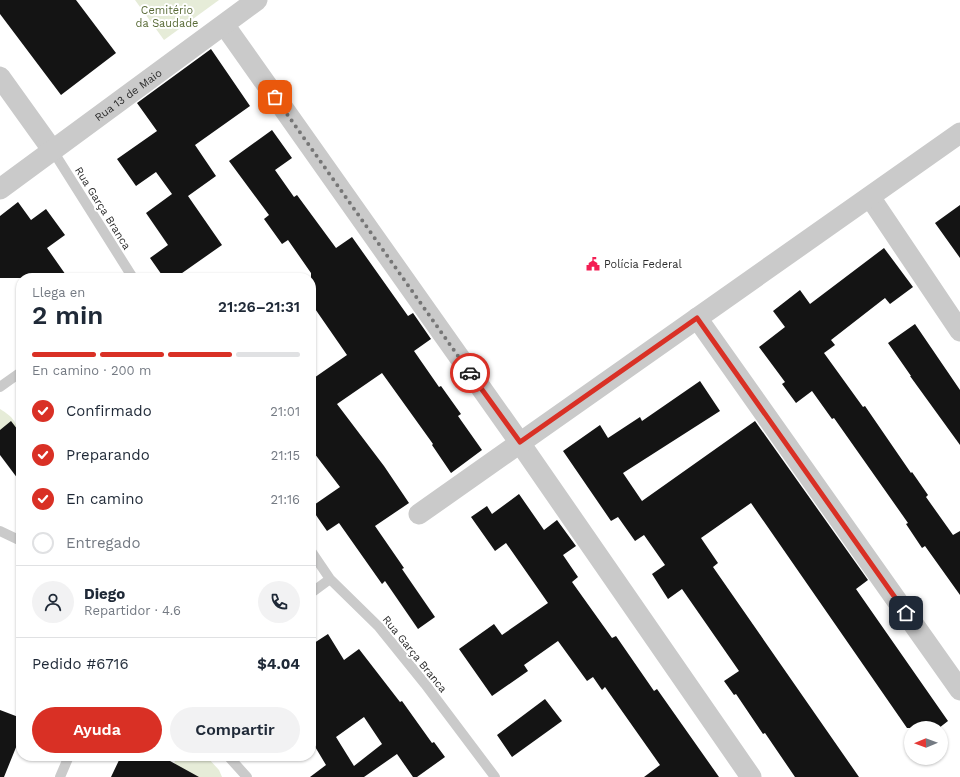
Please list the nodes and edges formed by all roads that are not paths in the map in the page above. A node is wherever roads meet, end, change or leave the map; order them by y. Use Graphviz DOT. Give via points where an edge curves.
graph roads {
  1 [pos="256,0"];
  2 [pos="230,33"];
  3 [pos="0,77"];
  4 [pos="960,133"];
  5 [pos="53,151"];
  6 [pos="0,189"];
  7 [pos="870,197"];
  8 [pos="130,273"];
  9 [pos="697,318"];
  10 [pos="960,331"];
  11 [pos="16,376"];
  12 [pos="0,387"];
  13 [pos="520,442"];
  14 [pos="419,514"];
  15 [pos="0,531"];
  16 [pos="16,536"];
  17 [pos="316,558"];
  18 [pos="330,579"];
  19 [pos="316,589"];
  20 [pos="960,690"];
  21 [pos="67,761"];
  22 [pos="233,761"];
  23 [pos="60,777"];
  24 [pos="247,777"];
  25 [pos="495,777"];
  26 [pos="751,777"];
  1 -- 5 [label="street, Rua 13 de Maio"];
  2 -- 13 [label="street"];
  3 -- 5 [label="street"];
  4 -- 7 [label="street"];
  5 -- 6 [label="street, Rua 13 de Maio"];
  5 -- 8 [label="lane, Rua Garça Branca"];
  7 -- 9 [label="street"];
  7 -- 10 [label="street"];
  9 -- 13 [label="street"];
  9 -- 20 [label="street"];
  11 -- 12 [label="lane"];
  13 -- 14 [label="street"];
  13 -- 26 [label="street"];
  15 -- 16 [label="lane"];
  17 -- 18 [label="lane, Rua Garça Branca"];
  18 -- 19 [label="lane"];
  18 -- 25 [label="lane, Rua Garça Branca" via="379,627"];
  21 -- 23 [label="lane"];
  22 -- 24 [label="lane"];
}
